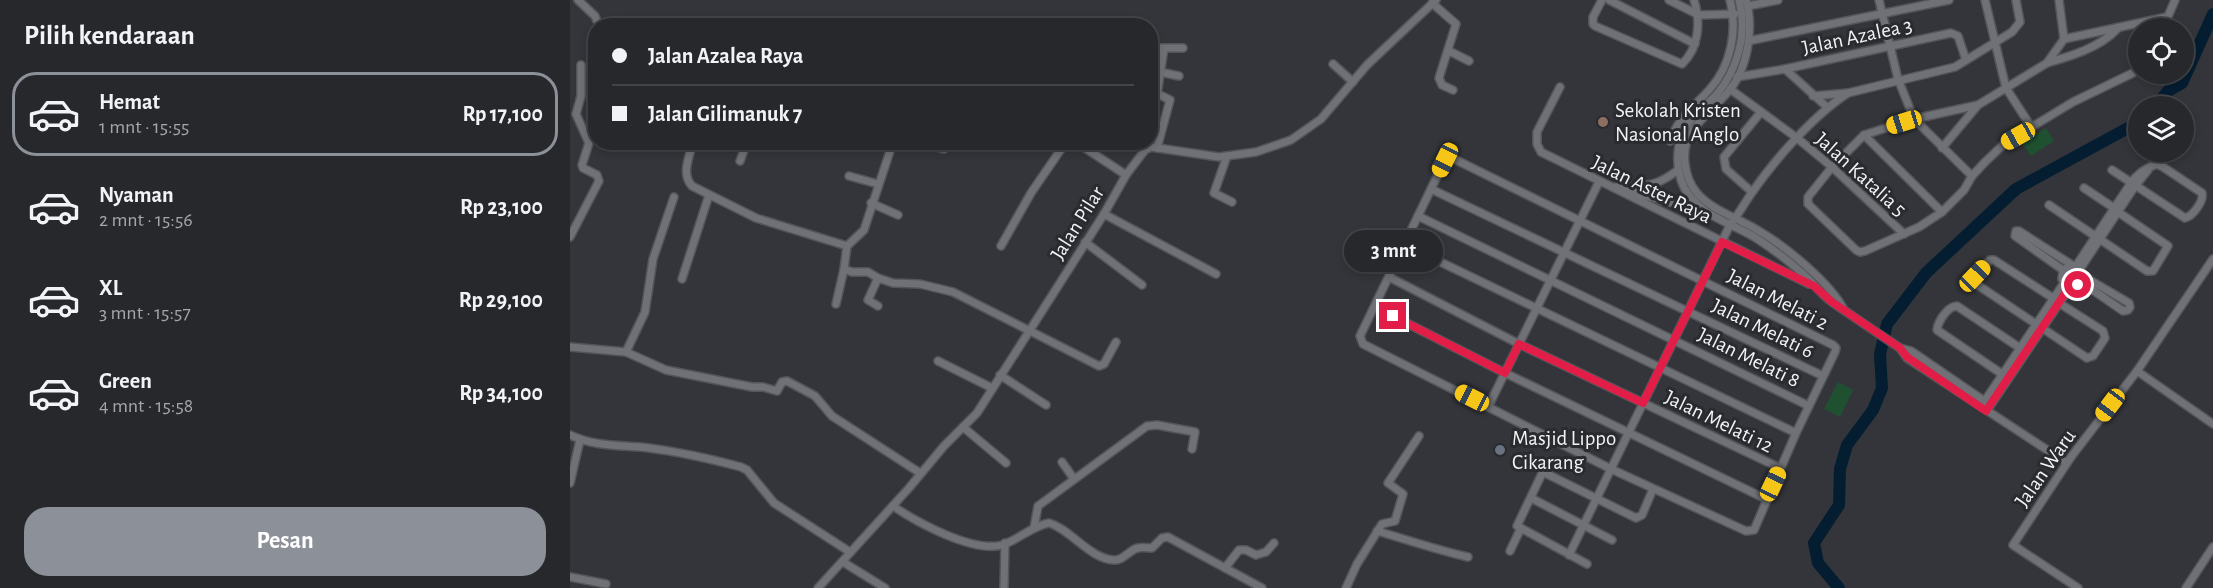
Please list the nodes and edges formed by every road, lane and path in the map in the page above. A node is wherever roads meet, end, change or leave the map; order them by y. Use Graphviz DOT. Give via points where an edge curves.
graph roads {
  1 [pos="578,0"];
  2 [pos="1602,0"];
  3 [pos="1609,0"];
  4 [pos="1669,0"];
  5 [pos="1694,0"];
  6 [pos="1730,0"];
  7 [pos="1739,0"];
  8 [pos="1778,0"];
  9 [pos="1879,0"];
  10 [pos="1949,0"];
  11 [pos="1985,0"];
  12 [pos="2016,0"];
  13 [pos="2059,0"];
  14 [pos="2175,0"];
  15 [pos="1434,1"];
  16 [pos="1747,3"];
  17 [pos="1881,13"];
  18 [pos="1732,14"];
  19 [pos="1741,14"];
  20 [pos="1699,15"];
  21 [pos="2167,17"];
  22 [pos="596,18"];
  23 [pos="2117,29"];
  24 [pos="2064,39"];
  25 [pos="1748,41"];
  26 [pos="1695,44"];
  27 [pos="1994,44"];
  28 [pos="1889,45"];
  29 [pos="1158,48"];
  30 [pos="1164,48"];
  31 [pos="1183,48"];
  32 [pos="1449,51"];
  33 [pos="1966,60"];
  34 [pos="1469,61"];
  35 [pos="2047,63"];
  36 [pos="1333,64"];
  37 [pos="581,65"];
  38 [pos="1785,69"];
  39 [pos="1160,72"];
  40 [pos="2128,75"];
  41 [pos="1179,76"];
  42 [pos="1737,77"];
  43 [pos="1158,79"];
  44 [pos="1898,80"];
  45 [pos="1353,82"];
  46 [pos="1724,85"];
  47 [pos="1560,87"];
  48 [pos="2006,88"];
  49 [pos="1453,90"];
  50 [pos="1848,93"];
  51 [pos="1158,94"];
  52 [pos="1814,96"];
  53 [pos="1978,105"];
  54 [pos="1827,106"];
  55 [pos="1761,111"];
  56 [pos="1914,119"];
  57 [pos="2032,128"];
  58 [pos="1158,131"];
  59 [pos="1864,135"];
  60 [pos="1797,138"];
  61 [pos="1680,139"];
  62 [pos="588,140"];
  63 [pos="588,145"];
  64 [pos="1158,147"];
  65 [pos="1942,148"];
  66 [pos="691,150"];
  67 [pos="744,150"];
  68 [pos="891,150"];
  69 [pos="1061,150"];
  70 [pos="1088,150"];
  71 [pos="1145,150"];
  72 [pos="1227,156"];
  73 [pos="740,161"];
  74 [pos="1832,167"];
  75 [pos="1678,170"];
  76 [pos="2112,170"];
  77 [pos="1126,175"];
  78 [pos="849,176"];
  79 [pos="1972,176"];
  80 [pos="1599,182"];
  81 [pos="878,184"];
  82 [pos="2133,184"];
  83 [pos="1612,187"];
  84 [pos="2084,188"];
  85 [pos="1431,189"];
  86 [pos="1752,192"];
  87 [pos="709,195"];
  88 [pos="674,197"];
  89 [pos="1232,202"];
  90 [pos="872,203"];
  91 [pos="2049,206"];
  92 [pos="2116,210"];
  93 [pos="1706,211"];
  94 [pos="1942,212"];
  95 [pos="1104,214"];
  96 [pos="898,215"];
  97 [pos="1418,216"];
  98 [pos="1735,218"];
  99 [pos="1581,219"];
  100 [pos="1730,225"];
  101 [pos="1904,234"];
  102 [pos="570,237"];
  103 [pos="2098,238"];
  104 [pos="1085,242"];
  105 [pos="1722,242"];
  106 [pos="1405,245"];
  107 [pos="847,246"];
  108 [pos="1000,246"];
  109 [pos="1565,251"];
  110 [pos="2213,259"];
  111 [pos="844,269"];
  112 [pos="2063,270"];
  113 [pos="2078,272"];
  114 [pos="1216,274"];
  115 [pos="1389,277"];
  116 [pos="878,278"];
  117 [pos="682,279"];
  118 [pos="1551,279"];
  119 [pos="1703,280"];
  120 [pos="1142,285"];
  121 [pos="2067,285"];
  122 [pos="1814,286"];
  123 [pos="2053,298"];
  124 [pos="2059,303"];
  125 [pos="836,304"];
  126 [pos="878,306"];
  127 [pos="1375,307"];
  128 [pos="1537,307"];
  129 [pos="1843,308"];
  130 [pos="1689,310"];
  131 [pos="2040,326"];
  132 [pos="1028,331"];
  133 [pos="1675,339"];
  134 [pos="1116,342"];
  135 [pos="1519,344"];
  136 [pos="570,347"];
  137 [pos="2020,348"];
  138 [pos="626,352"];
  139 [pos="938,361"];
  140 [pos="1661,367"];
  141 [pos="2137,371"];
  142 [pos="1505,373"];
  143 [pos="1000,375"];
  144 [pos="1823,376"];
  145 [pos="2002,380"];
  146 [pos="992,387"];
  147 [pos="1643,403"];
  148 [pos="1046,405"];
  149 [pos="1809,405"];
  150 [pos="1985,406"];
  151 [pos="1488,407"];
  152 [pos="2213,424"];
  153 [pos="963,427"];
  154 [pos="1629,433"];
  155 [pos="1796,434"];
  156 [pos="570,435"];
  157 [pos="1419,436"];
  158 [pos="580,440"];
  159 [pos="1192,449"];
  160 [pos="1062,462"];
  161 [pos="1548,462"];
  162 [pos="2067,463"];
  163 [pos="1006,464"];
  164 [pos="1780,468"];
  165 [pos="1611,469"];
  166 [pos="1543,472"];
  167 [pos="920,473"];
  168 [pos="1074,479"];
  169 [pos="570,483"];
  170 [pos="1653,489"];
  171 [pos="1531,498"];
  172 [pos="1596,499"];
  173 [pos="1766,499"];
  174 [pos="893,506"];
  175 [pos="1584,525"];
  176 [pos="1519,527"];
  177 [pos="1034,528"];
  178 [pos="1377,531"];
  179 [pos="1612,540"];
  180 [pos="1005,543"];
  181 [pos="1274,543"];
  182 [pos="2213,547"];
  183 [pos="1510,551"];
  184 [pos="850,552"];
  185 [pos="1569,555"];
  186 [pos="1468,557"];
  187 [pos="843,562"];
  188 [pos="1587,564"];
  189 [pos="1225,568"];
  190 [pos="570,577"];
  191 [pos="606,584"];
  192 [pos="819,588"];
  193 [pos="885,588"];
  194 [pos="1004,588"];
  195 [pos="1262,588"];
  196 [pos="1346,588"];
  197 [pos="2078,588"];
  198 [pos="2186,588"];
  1 -- 22 [label="street"];
  2 -- 26 [label="street" via="1593,24 1678,64 1684,62"];
  3 -- 26 [label="street"];
  4 -- 20 [label="street"];
  5 -- 20 [label="street"];
  6 -- 18 [label="street"];
  7 -- 19 [label="street"];
  8 -- 16 [label="street"];
  9 -- 17 [label="street"];
  10 -- 17 [label="street"];
  11 -- 27 [label="street"];
  12 -- 27 [label="street" via="2020,22"];
  13 -- 24 [label="street"];
  14 -- 21 [label="street"];
  15 -- 32 [label="street" via="1456,24"];
  15 -- 45 [label="street"];
  16 -- 25 [label="street"];
  17 -- 25 [label="street"];
  17 -- 28 [label="street"];
  18 -- 19 [label="street"];
  18 -- 20 [label="street"];
  18 -- 46 [label="street"];
  19 -- 46 [label="street" via="1740,50"];
  20 -- 26 [label="street"];
  21 -- 23 [label="street"];
  23 -- 24 [label="street"];
  23 -- 35 [label="street" via="2102,42"];
  24 -- 35 [label="street"];
  25 -- 42 [label="street"];
  27 -- 33 [label="street"];
  27 -- 48 [label="street"];
  28 -- 33 [label="street, Jalan Azalea 3" via="1956,33"];
  28 -- 38 [label="street, Jalan Azalea 3"];
  28 -- 44 [label="street"];
  29 -- 30 [label="street"];
  30 -- 31 [label="street"];
  30 -- 39 [label="street"];
  32 -- 34 [label="street"];
  32 -- 49 [label="street" via="1439,78 1442,85"];
  33 -- 44 [label="street" via="1950,68"];
  35 -- 48 [label="street"];
  36 -- 45 [label="street"];
  37 -- 62 [label="street" via="581,96 576,114"];
  38 -- 42 [label="street, Jalan Azalea 3"];
  38 -- 52 [label="street"];
  39 -- 41 [label="street"];
  39 -- 43 [label="street"];
  40 -- 57 [label="street" via="2073,102"];
  42 -- 46 [label="street"];
  44 -- 50 [label="street"];
  44 -- 56 [label="street"];
  45 -- 72 [label="street" via="1321,119 1291,140 1256,152"];
  46 -- 55 [label="street, Jalan Katalia 5"];
  46 -- 61 [label="street" via="1694,116"];
  46 -- 61 [label="street" via="1683,116 1671,138"];
  46 -- 98 [label="street, Jalan Aster Raya" via="1689,137 1684,160 1689,181 1697,193"];
  47 -- 80 [label="street, Jalan Aster Raya" via="1537,132 1537,144 1541,152"];
  48 -- 53 [label="street"];
  48 -- 57 [label="street"];
  50 -- 52 [label="street"];
  50 -- 54 [label="street"];
  51 -- 58 [label="street" via="1170,100"];
  52 -- 54 [label="street"];
  53 -- 56 [label="street"];
  53 -- 65 [label="street"];
  54 -- 60 [label="street"];
  55 -- 60 [label="street, Jalan Katalia 5"];
  55 -- 86 [label="street" via="1724,157 1726,169"];
  56 -- 59 [label="street"];
  56 -- 65 [label="street"];
  57 -- 79 [label="street" via="2005,143"];
  59 -- 74 [label="street"];
  59 -- 94 [label="street"];
  60 -- 74 [label="street, Jalan Katalia 5"];
  60 -- 86 [label="street"];
  61 -- 75 [label="street"];
  63 -- 102 [label="street" via="582,165 599,181"];
  64 -- 72 [label="street"];
  65 -- 79 [label="street"];
  66 -- 87 [label="street" via="686,177 692,186"];
  67 -- 73 [label="street"];
  68 -- 81 [label="street"];
  69 -- 108 [label="street"];
  70 -- 77 [label="street"];
  71 -- 77 [label="street, Jalan Pilar"];
  72 -- 89 [label="street" via="1214,193"];
  74 -- 101 [label="street, Jalan Katalia 5"];
  74 -- 101 [label="street" via="1807,202 1860,252"];
  75 -- 83 [label="street" via="1664,181 1648,186"];
  75 -- 93 [label="street" via="1688,194"];
  76 -- 82 [label="street"];
  77 -- 95 [label="street, Jalan Pilar"];
  78 -- 81 [label="street"];
  79 -- 94 [label="street"];
  80 -- 83 [label="street, Jalan Aster Raya"];
  80 -- 99 [label="street"];
  81 -- 90 [label="street"];
  82 -- 82 [label="street" via="2135,176 2160,165 2202,193 2203,198 2191,216 2185,218"];
  82 -- 92 [label="street"];
  83 -- 93 [label="street"];
  83 -- 105 [label="street, Jalan Aster Raya"];
  84 -- 92 [label="street"];
  85 -- 97 [label="street"];
  85 -- 99 [label="street, Jalan Melati 2" via="1445,160 1452,158"];
  85 -- 109 [label="street, Jalan Melati 6"];
  86 -- 98 [label="street"];
  87 -- 107 [label="street" via="756,218"];
  87 -- 117 [label="street"];
  88 -- 138 [label="street" via="653,259 645,312"];
  90 -- 96 [label="street"];
  90 -- 107 [label="street" via="862,234"];
  91 -- 103 [label="street"];
  92 -- 103 [label="street"];
  92 -- 103 [label="street" via="2168,246 2153,271 2147,271"];
  93 -- 100 [label="street, Jalan Aster Raya"];
  94 -- 101 [label="street"];
  95 -- 104 [label="street, Jalan Pilar"];
  95 -- 114 [label="street"];
  97 -- 106 [label="street"];
  97 -- 118 [label="street, Jalan Melati 8"];
  98 -- 100 [label="street"];
  98 -- 129 [label="street, Jalan Aster Raya" via="1787,251 1837,296"];
  99 -- 109 [label="street"];
  99 -- 119 [label="street, Jalan Melati 2"];
  100 -- 105 [label="street"];
  100 -- 122 [label="street, Jalan Aster Raya" via="1756,238"];
  103 -- 113 [label="street"];
  104 -- 120 [label="street"];
  104 -- 132 [label="street, Jalan Pilar"];
  105 -- 119 [label="street"];
  105 -- 122 [label="street, Jalan Aster Raya"];
  106 -- 115 [label="street"];
  106 -- 128 [label="street"];
  107 -- 111 [label="street"];
  109 -- 118 [label="street"];
  109 -- 130 [label="street, Jalan Melati 6"];
  110 -- 141 [label="street, Jalan Waru"];
  111 -- 116 [label="street" via="868,272"];
  111 -- 125 [label="street"];
  112 -- 113 [label="street"];
  112 -- 113 [label="street" via="2015,236 2016,231"];
  112 -- 121 [label="street"];
  113 -- 113 [label="street" via="2129,303 2130,307 2123,311"];
  113 -- 121 [label="street"];
  115 -- 127 [label="street"];
  115 -- 135 [label="street, Jalan Melati 12"];
  116 -- 126 [label="street" via="868,300"];
  116 -- 132 [label="street" via="953,291"];
  118 -- 128 [label="street"];
  118 -- 133 [label="street, Jalan Melati 8"];
  119 -- 130 [label="street"];
  119 -- 144 [label="street, Jalan Melati 2" via="1833,345 1836,348"];
  121 -- 123 [label="street"];
  121 -- 124 [label="street"];
  122 -- 129 [label="street, Jalan Aster Raya"];
  123 -- 131 [label="street"];
  123 -- 131 [label="street" via="1994,260 1975,276 1976,284"];
  124 -- 131 [label="street"];
  124 -- 131 [label="street" via="2103,331 2104,338 2093,356 2087,357"];
  127 -- 142 [label="street"];
  127 -- 151 [label="street" via="1360,336 1363,344"];
  128 -- 135 [label="street"];
  128 -- 140 [label="street"];
  129 -- 150 [label="street" via="1907,357"];
  130 -- 133 [label="street"];
  130 -- 144 [label="street, Jalan Melati 6"];
  131 -- 137 [label="street"];
  131 -- 145 [label="street"];
  132 -- 134 [label="street" via="1099,366"];
  132 -- 143 [label="street, Jalan Pilar"];
  133 -- 140 [label="street"];
  133 -- 149 [label="street, Jalan Melati 8"];
  135 -- 142 [label="street"];
  135 -- 147 [label="street, Jalan Melati 12"];
  136 -- 138 [label="street"];
  137 -- 145 [label="street"];
  137 -- 145 [label="street" via="1957,306 1949,308 1937,325 1937,330"];
  138 -- 167 [label="street" via="666,370 729,384 777,391 787,381 815,396 838,420"];
  139 -- 146 [label="street"];
  140 -- 147 [label="street"];
  140 -- 155 [label="street"];
  141 -- 152 [label="street"];
  141 -- 162 [label="street, Jalan Waru"];
  142 -- 151 [label="street"];
  142 -- 154 [label="street"];
  143 -- 146 [label="street, Jalan Pilar"];
  143 -- 148 [label="street"];
  144 -- 149 [label="street"];
  145 -- 150 [label="street"];
  146 -- 153 [label="street, Jalan Pilar" via="977,413"];
  147 -- 154 [label="street"];
  147 -- 164 [label="street, Jalan Melati 12"];
  149 -- 155 [label="street"];
  150 -- 162 [label="street"];
  151 -- 165 [label="street"];
  153 -- 163 [label="street"];
  153 -- 167 [label="street, Jalan Pilar"];
  154 -- 165 [label="street"];
  154 -- 173 [label="street"];
  155 -- 164 [label="street"];
  156 -- 158 [label="street"];
  157 -- 178 [label="street" via="1388,483 1403,494 1395,521 1383,523"];
  158 -- 169 [label="street"];
  158 -- 184 [label="street" via="674,452 741,467 774,503"];
  159 -- 168 [label="street" via="1195,432 1151,424"];
  160 -- 168 [label="street"];
  161 -- 166 [label="street"];
  162 -- 197 [label="street, Jalan Waru" via="2013,545"];
  164 -- 173 [label="street"];
  165 -- 170 [label="street"];
  165 -- 172 [label="street"];
  166 -- 171 [label="street"];
  166 -- 172 [label="street"];
  167 -- 174 [label="street, Jalan Pilar"];
  168 -- 177 [label="street" via="1038,506"];
  170 -- 172 [label="street" via="1642,515 1636,518"];
  170 -- 173 [label="street" via="1750,532"];
  171 -- 175 [label="street"];
  171 -- 176 [label="street"];
  172 -- 175 [label="street"];
  174 -- 180 [label="street" via="945,535 990,546"];
  174 -- 184 [label="street, Jalan Pilar"];
  175 -- 179 [label="street"];
  175 -- 185 [label="street"];
  176 -- 183 [label="street"];
  176 -- 185 [label="street"];
  177 -- 180 [label="street"];
  177 -- 189 [label="street" via="1053,525 1090,550 1115,560 1138,548 1152,548 1168,537"];
  178 -- 186 [label="street"];
  178 -- 196 [label="street"];
  180 -- 194 [label="street"];
  181 -- 189 [label="street" via="1266,552 1256,555 1239,550"];
  182 -- 198 [label="street"];
  184 -- 187 [label="street, Jalan Pilar"];
  185 -- 188 [label="street"];
  187 -- 192 [label="street, Jalan Pilar"];
  187 -- 193 [label="street"];
  189 -- 195 [label="street"];
  190 -- 191 [label="street"];
}
